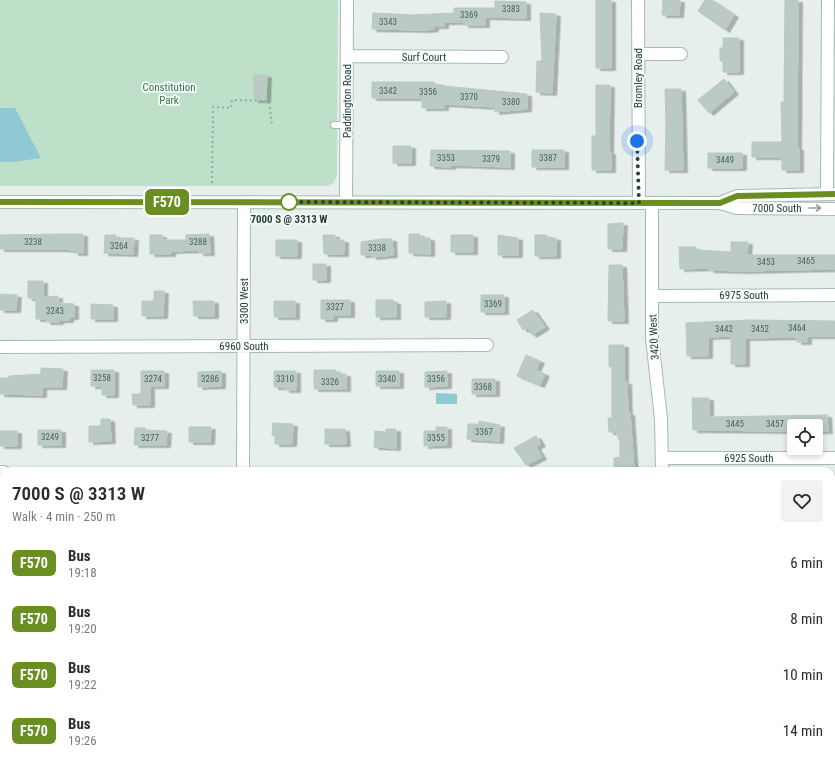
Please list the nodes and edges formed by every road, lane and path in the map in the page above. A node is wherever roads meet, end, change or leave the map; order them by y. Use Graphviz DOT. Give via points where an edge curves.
graph roads {
  1 [pos="347,0"];
  2 [pos="638,0"];
  3 [pos="828,0"];
  4 [pos="638,54"];
  5 [pos="681,54"];
  6 [pos="347,56"];
  7 [pos="502,57"];
  8 [pos="334,124"];
  9 [pos="272,125"];
  10 [pos="347,125"];
  11 [pos="212,183"];
  12 [pos="831,194"];
  13 [pos="0,202"];
  14 [pos="244,202"];
  15 [pos="346,202"];
  16 [pos="639,203"];
  17 [pos="652,203"];
  18 [pos="720,203"];
  19 [pos="835,208"];
  20 [pos="835,295"];
  21 [pos="652,296"];
  22 [pos="487,345"];
  23 [pos="0,346"];
  24 [pos="245,346"];
  25 [pos="662,458"];
  26 [pos="835,458"];
  27 [pos="243,467"];
  28 [pos="662,467"];
  1 -- 6 [label="street, Paddington Road"];
  2 -- 4 [label="street, Bromley Road"];
  3 -- 12 [label="street"];
  4 -- 5 [label="street"];
  4 -- 16 [label="street, Bromley Road"];
  6 -- 7 [label="street, Surf Court"];
  6 -- 10 [label="street, Paddington Road"];
  8 -- 10 [label="lane"];
  9 -- 11 [label="path" via="269,101 232,100 231,108 213,107"];
  10 -- 15 [label="street, Paddington Road"];
  12 -- 18 [label="street, 7000 South" via="737,196"];
  13 -- 14 [label="street, 7000 South"];
  14 -- 15 [label="street, 7000 South"];
  14 -- 24 [label="street, 3300 West"];
  15 -- 16 [label="street, 7000 South"];
  16 -- 17 [label="street, 7000 South"];
  17 -- 18 [label="street, 7000 South"];
  17 -- 21 [label="street, 3420 West"];
  18 -- 19 [label="street, 7000 South, one-way" via="737,208"];
  20 -- 21 [label="street, 6975 South"];
  21 -- 25 [label="street, 3420 West" via="652,338 661,419"];
  22 -- 24 [label="street, 6960 South"];
  23 -- 24 [label="street, 6960 South"];
  24 -- 27 [label="street, 3300 West"];
  25 -- 26 [label="street, 6925 South"];
  25 -- 28 [label="street, 3420 West"];
}
